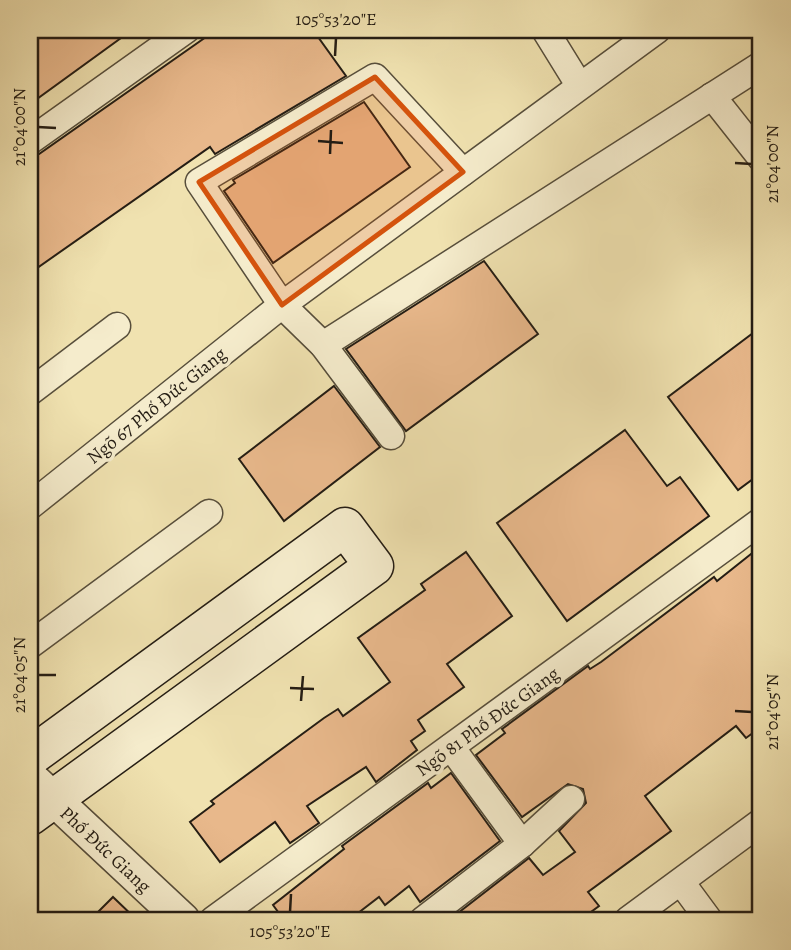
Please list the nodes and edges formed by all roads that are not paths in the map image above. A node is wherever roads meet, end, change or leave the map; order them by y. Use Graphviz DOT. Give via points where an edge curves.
graph roads {
  1 [pos="186,30"];
  2 [pos="545,30"];
  3 [pos="657,30"];
  4 [pos="761,65"];
  5 [pos="579,85"];
  6 [pos="712,96"];
  7 [pos="30,141"];
  8 [pos="761,158"];
  9 [pos="463,172"];
  10 [pos="282,305"];
  11 [pos="117,326"];
  12 [pos="323,345"];
  13 [pos="30,392"];
  14 [pos="391,436"];
  15 [pos="30,506"];
  16 [pos="209,513"];
  17 [pos="761,521"];
  18 [pos="30,645"];
  19 [pos="452,747"];
  20 [pos="30,757"];
  21 [pos="37,797"];
  22 [pos="571,799"];
  23 [pos="761,822"];
  24 [pos="522,844"];
  25 [pos="681,881"];
  26 [pos="183,920"];
  27 [pos="213,920"];
  28 [pos="423,920"];
  29 [pos="628,920"];
  30 [pos="709,920"];
  1 -- 7 [label="street"];
  2 -- 5 [label="street"];
  3 -- 5 [label="street, Ngõ 67 Phố Đức Giang"];
  4 -- 6 [label="street"];
  5 -- 9 [label="street, Ngõ 67 Phố Đức Giang"];
  6 -- 8 [label="street"];
  6 -- 12 [label="street"];
  9 -- 10 [label="street, Ngõ 67 Phố Đức Giang"];
  9 -- 10 [label="street" via="375,77 199,182"];
  10 -- 12 [label="street"];
  10 -- 15 [label="street, Ngõ 67 Phố Đức Giang"];
  11 -- 13 [label="street"];
  12 -- 14 [label="street"];
  16 -- 18 [label="street"];
  17 -- 19 [label="street, Ngõ 81 Phố Đức Giang"];
  19 -- 24 [label="street"];
  19 -- 27 [label="street, Ngõ 81 Phố Đức Giang"];
  20 -- 21 [label="main road" via="345,527 374,566"];
  21 -- 26 [label="street, Phố Đức Giang"];
  22 -- 24 [label="street"];
  23 -- 25 [label="street"];
  24 -- 28 [label="street"];
  25 -- 29 [label="street"];
  25 -- 30 [label="street"];
}
